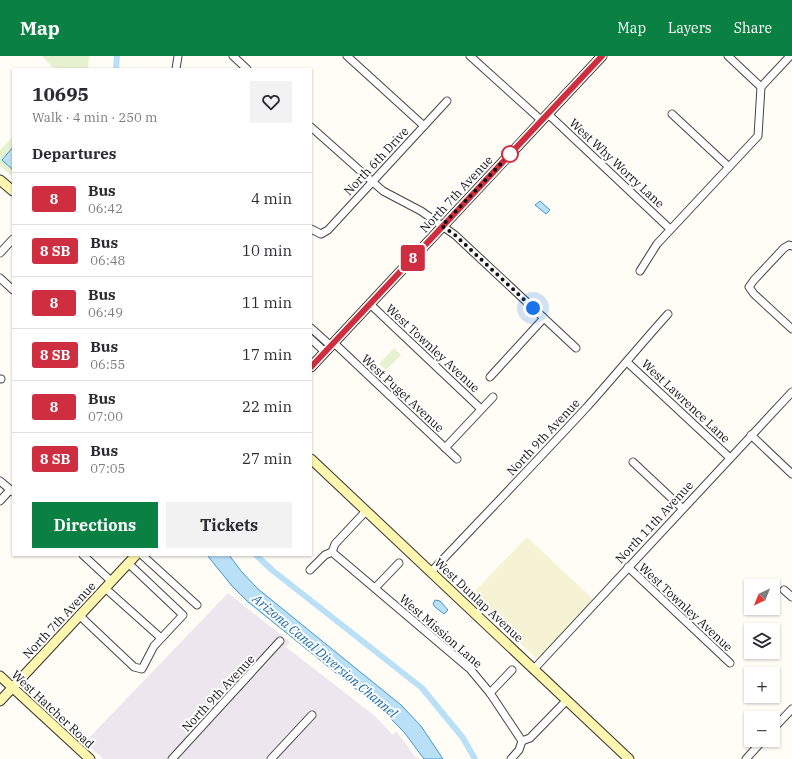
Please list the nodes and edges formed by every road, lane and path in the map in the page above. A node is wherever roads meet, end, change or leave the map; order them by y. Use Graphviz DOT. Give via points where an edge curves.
graph roads {
  1 [pos="178,56"];
  2 [pos="233,56"];
  3 [pos="347,56"];
  4 [pos="470,56"];
  5 [pos="602,56"];
  6 [pos="728,56"];
  7 [pos="790,56"];
  8 [pos="176,68"];
  9 [pos="246,68"];
  10 [pos="761,87"];
  11 [pos="447,101"];
  12 [pos="548,114"];
  13 [pos="672,114"];
  14 [pos="542,120"];
  15 [pos="424,126"];
  16 [pos="312,128"];
  17 [pos="729,167"];
  18 [pos="0,180"];
  19 [pos="372,182"];
  20 [pos="12,190"];
  21 [pos="442,226"];
  22 [pos="670,229"];
  23 [pos="312,230"];
  24 [pos="12,240"];
  25 [pos="791,245"];
  26 [pos="0,254"];
  27 [pos="640,271"];
  28 [pos="0,278"];
  29 [pos="12,289"];
  30 [pos="370,304"];
  31 [pos="668,314"];
  32 [pos="544,318"];
  33 [pos="312,329"];
  34 [pos="792,329"];
  35 [pos="312,339"];
  36 [pos="330,347"];
  37 [pos="576,348"];
  38 [pos="627,362"];
  39 [pos="312,366"];
  40 [pos="490,377"];
  41 [pos="792,392"];
  42 [pos="493,396"];
  43 [pos="481,408"];
  44 [pos="750,435"];
  45 [pos="445,448"];
  46 [pos="729,457"];
  47 [pos="457,459"];
  48 [pos="312,460"];
  49 [pos="633,462"];
  50 [pos="792,474"];
  51 [pos="0,481"];
  52 [pos="12,491"];
  53 [pos="0,501"];
  54 [pos="682,508"];
  55 [pos="366,511"];
  56 [pos="332,552"];
  57 [pos="84,556"];
  58 [pos="135,556"];
  59 [pos="143,556"];
  60 [pos="128,563"];
  61 [pos="398,564"];
  62 [pos="628,567"];
  63 [pos="310,570"];
  64 [pos="431,572"];
  65 [pos="111,581"];
  66 [pos="105,588"];
  67 [pos="375,588"];
  68 [pos="784,590"];
  69 [pos="792,597"];
  70 [pos="197,605"];
  71 [pos="79,615"];
  72 [pos="161,638"];
  73 [pos="280,641"];
  74 [pos="730,663"];
  75 [pos="534,669"];
  76 [pos="512,670"];
  77 [pos="0,676"];
  78 [pos="13,687"];
  79 [pos="490,693"];
  80 [pos="567,700"];
  81 [pos="0,701"];
  82 [pos="792,709"];
  83 [pos="312,715"];
  84 [pos="780,722"];
  85 [pos="522,741"];
  86 [pos="757,747"];
  87 [pos="90,759"];
  88 [pos="172,759"];
  89 [pos="271,759"];
  90 [pos="511,759"];
  91 [pos="630,759"];
  92 [pos="746,759"];
  1 -- 8 [label="street"];
  2 -- 9 [label="street"];
  3 -- 15 [label="street"];
  4 -- 14 [label="street"];
  5 -- 12 [label="main road, North 7th Avenue"];
  6 -- 10 [label="street"];
  7 -- 10 [label="street"];
  10 -- 17 [label="street" via="758,136"];
  11 -- 15 [label="street, North 6th Drive"];
  12 -- 14 [label="main road, North 7th Avenue"];
  12 -- 22 [label="street, West Why Worry Lane"];
  13 -- 17 [label="street"];
  14 -- 21 [label="main road, North 7th Avenue"];
  15 -- 19 [label="street, North 6th Drive"];
  16 -- 19 [label="street"];
  17 -- 22 [label="street"];
  18 -- 20 [label="main road"];
  19 -- 21 [label="street"];
  19 -- 23 [label="street, North 6th Drive" via="328,230 321,234"];
  21 -- 30 [label="main road, North 7th Avenue"];
  21 -- 32 [label="street" via="455,235"];
  22 -- 27 [label="street" via="656,244"];
  24 -- 26 [label="street"];
  25 -- 34 [label="street" via="749,287"];
  28 -- 29 [label="street"];
  30 -- 36 [label="main road, North 7th Avenue"];
  30 -- 43 [label="street, West Townley Avenue"];
  31 -- 38 [label="street, North 9th Avenue" via="637,347"];
  32 -- 37 [label="street"];
  32 -- 40 [label="street"];
  33 -- 36 [label="street, West Puget Avenue"];
  35 -- 36 [label="street, West Puget Avenue"];
  36 -- 39 [label="main road, North 7th Avenue"];
  36 -- 45 [label="street, West Puget Avenue"];
  38 -- 46 [label="street, West Lawrence Lane"];
  38 -- 64 [label="street, North 9th Avenue"];
  41 -- 44 [label="street, North 11th Avenue"];
  42 -- 43 [label="street"];
  43 -- 45 [label="street"];
  44 -- 46 [label="street, North 11th Avenue"];
  44 -- 50 [label="street, West Lawrence Lane"];
  45 -- 47 [label="street, West Puget Avenue"];
  46 -- 54 [label="street, North 11th Avenue"];
  48 -- 55 [label="main road, West Dunlap Avenue"];
  49 -- 54 [label="street"];
  51 -- 52 [label="street"];
  52 -- 53 [label="street"];
  54 -- 62 [label="street, North 11th Avenue"];
  55 -- 56 [label="street" via="335,544"];
  55 -- 64 [label="main road, West Dunlap Avenue"];
  56 -- 63 [label="street" via="325,555"];
  56 -- 67 [label="street, West Mission Lane"];
  57 -- 65 [label="street"];
  58 -- 60 [label="main road, North 7th Avenue"];
  59 -- 70 [label="street"];
  60 -- 65 [label="main road, North 7th Avenue"];
  60 -- 72 [label="street" via="183,615"];
  61 -- 67 [label="street"];
  62 -- 74 [label="street, West Townley Avenue"];
  62 -- 75 [label="street, North 11th Avenue"];
  64 -- 75 [label="main road, West Dunlap Avenue"];
  65 -- 66 [label="main road, North 7th Avenue"];
  66 -- 71 [label="main road, North 7th Avenue"];
  66 -- 72 [label="street"];
  67 -- 79 [label="street, West Mission Lane" via="462,661"];
  68 -- 69 [label="street"];
  71 -- 72 [label="street" via="134,667 142,669"];
  71 -- 78 [label="main road, North 7th Avenue"];
  73 -- 88 [label="street, North 9th Avenue"];
  75 -- 80 [label="main road, West Dunlap Avenue"];
  76 -- 79 [label="street"];
  77 -- 78 [label="main road, West Hatcher Road"];
  78 -- 81 [label="main road, North 7th Avenue"];
  78 -- 87 [label="main road, West Hatcher Road"];
  79 -- 85 [label="street, West Mission Lane"];
  80 -- 85 [label="street" via="530,738"];
  80 -- 91 [label="main road, West Dunlap Avenue"];
  82 -- 84 [label="street"];
  83 -- 89 [label="street"];
  85 -- 90 [label="street" via="519,750"];
  86 -- 92 [label="street"];
}
